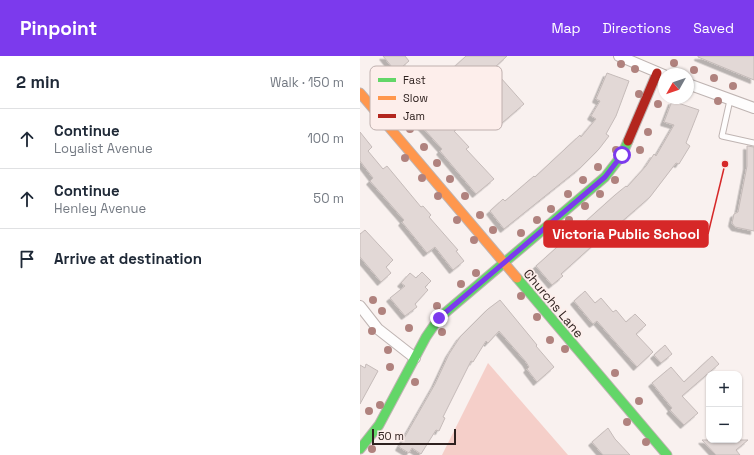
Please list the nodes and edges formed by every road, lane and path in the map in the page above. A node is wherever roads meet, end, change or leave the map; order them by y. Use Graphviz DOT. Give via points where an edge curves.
graph roads {
  1 [pos="619,56"];
  2 [pos="658,73"];
  3 [pos="658,80"];
  4 [pos="694,86"];
  5 [pos="360,93"];
  6 [pos="730,100"];
  7 [pos="370,105"];
  8 [pos="754,108"];
  9 [pos="391,130"];
  10 [pos="754,143"];
  11 [pos="503,263"];
  12 [pos="360,306"];
  13 [pos="415,358"];
  14 [pos="360,449"];
  15 [pos="667,455"];
  1 -- 2 [label="street"];
  3 -- 11 [label="street" via="622,155 605,177"];
  4 -- 6 [label="street"];
  5 -- 7 [label="street, Churchs Lane"];
  6 -- 8 [label="street"];
  6 -- 10 [label="lane" via="722,136"];
  9 -- 11 [label="street, Churchs Lane"];
  11 -- 13 [label="street" via="439,318"];
  11 -- 15 [label="street, Churchs Lane"];
  12 -- 13 [label="street" via="378,328"];
  13 -- 14 [label="street" via="379,425"];
}
